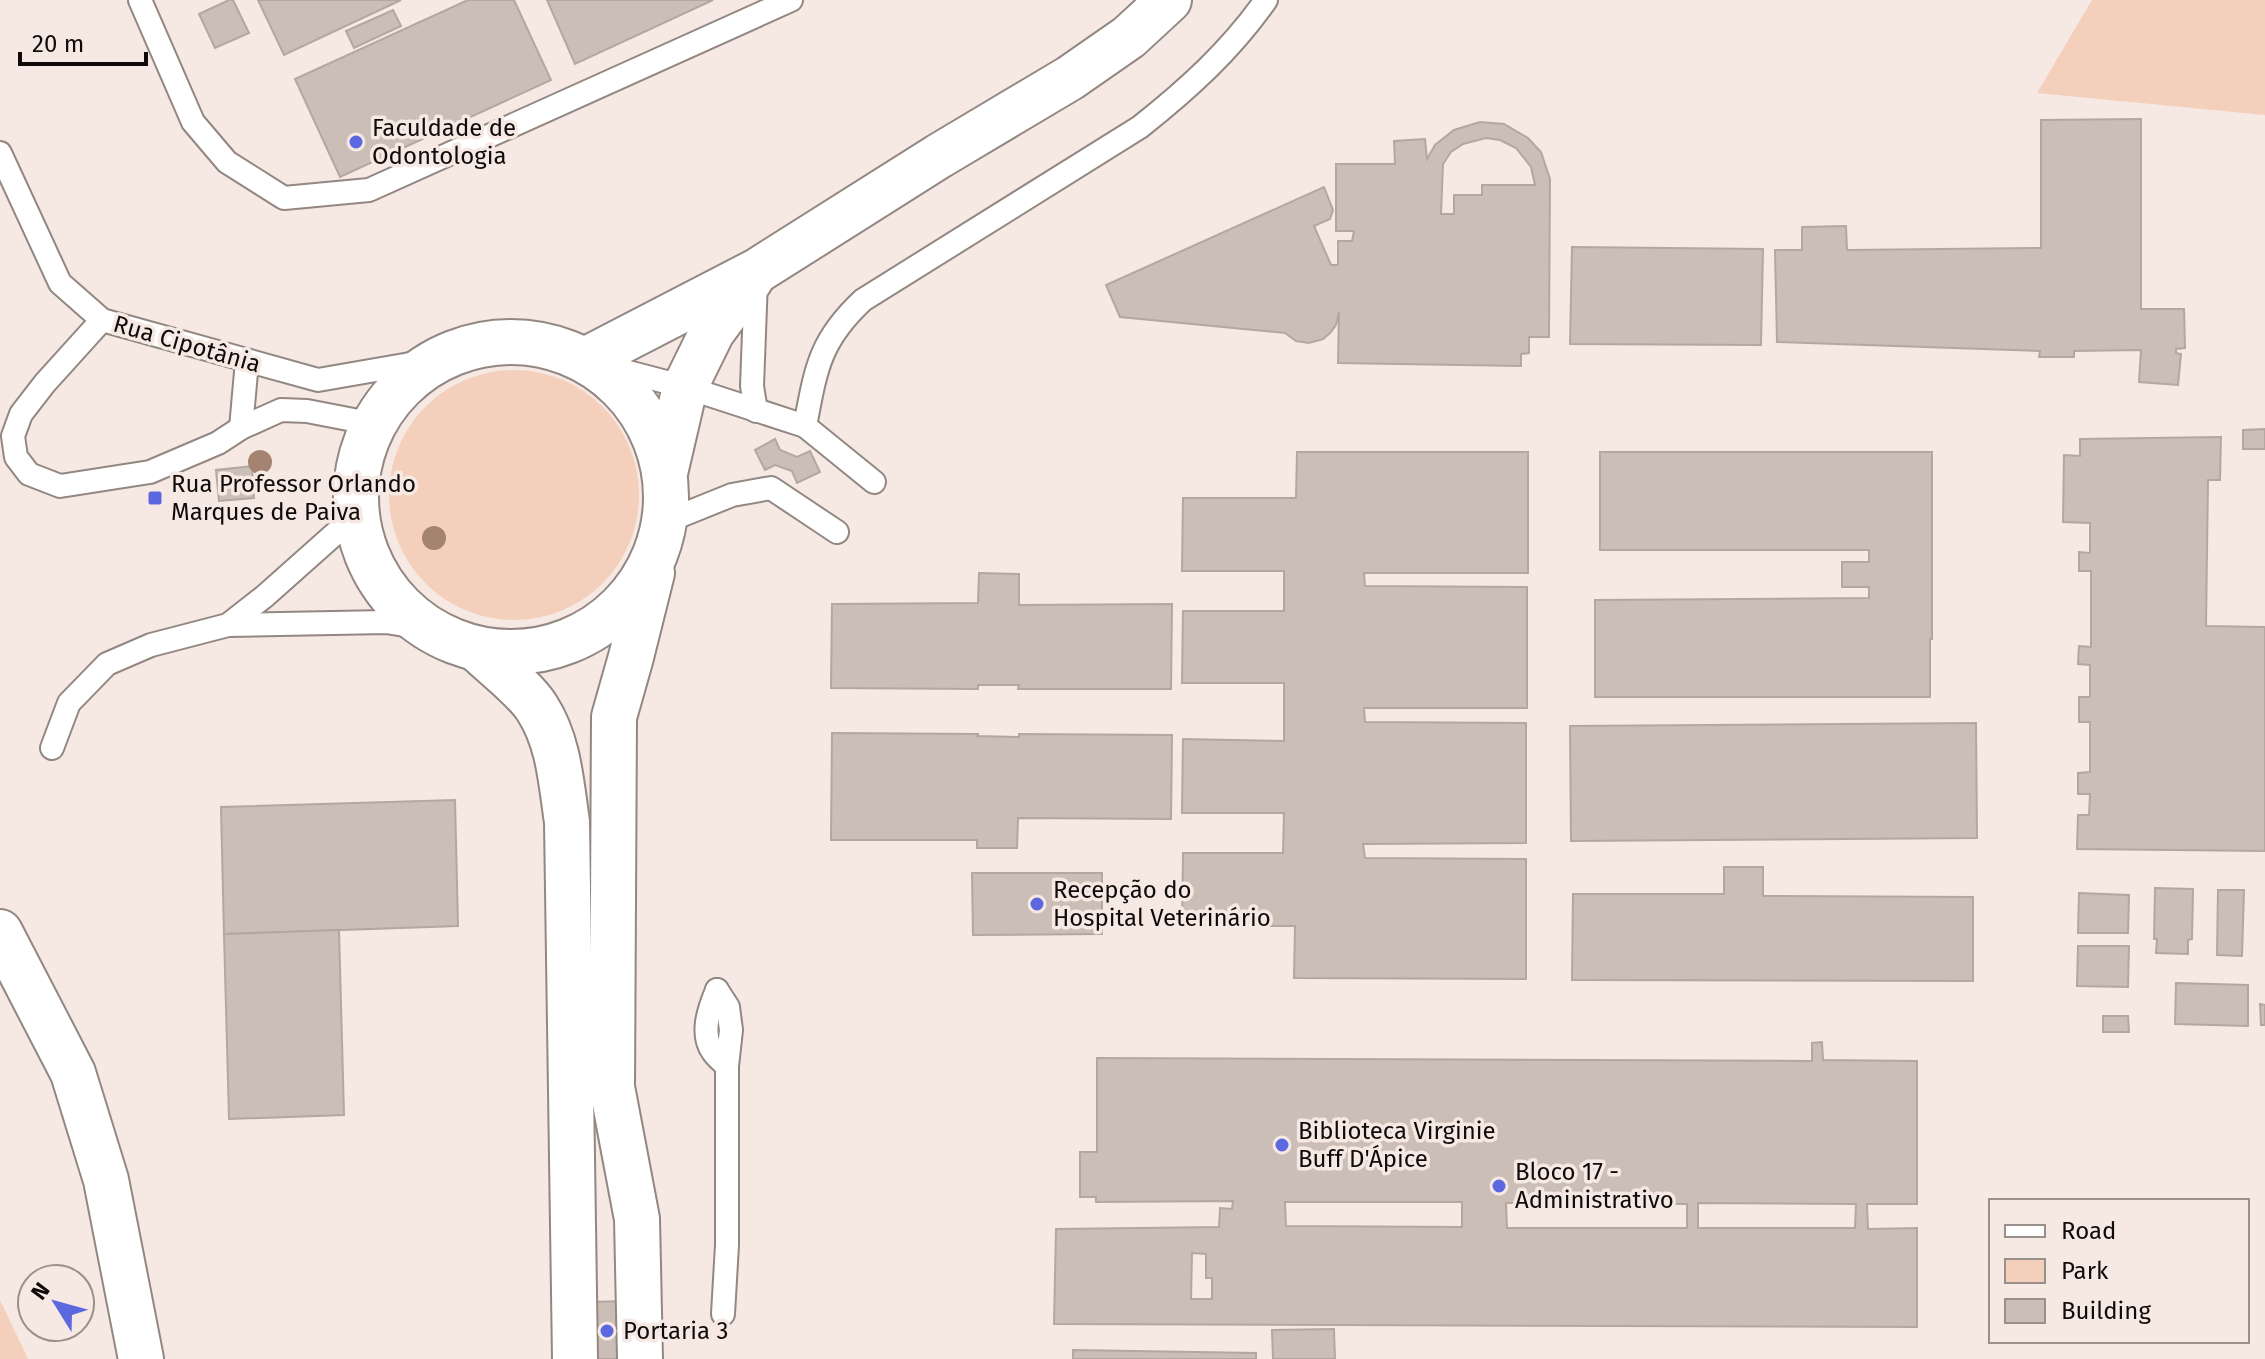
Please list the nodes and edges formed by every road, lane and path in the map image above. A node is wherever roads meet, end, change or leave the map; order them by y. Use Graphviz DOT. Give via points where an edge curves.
graph roads {
  1 [pos="140,0"];
  2 [pos="791,0"];
  3 [pos="1169,0"];
  4 [pos="1266,0"];
  5 [pos="0,153"];
  6 [pos="757,271"];
  7 [pos="102,320"];
  8 [pos="439,359"];
  9 [pos="585,360"];
  10 [pos="247,361"];
  11 [pos="685,387"];
  12 [pos="756,411"];
  13 [pos="374,424"];
  14 [pos="805,426"];
  15 [pos="241,428"];
  16 [pos="665,473"];
  17 [pos="874,482"];
  18 [pos="356,515"];
  19 [pos="837,532"];
  20 [pos="661,536"];
  21 [pos="228,625"];
  22 [pos="423,628"];
  23 [pos="479,651"];
  24 [pos="52,748"];
  25 [pos="0,932"];
  26 [pos="727,1066"];
  27 [pos="723,1314"];
  28 [pos="141,1359"];
  29 [pos="575,1359"];
  30 [pos="640,1359"];
  1 -- 2 [label="lane" via="193,122 227,162 284,198 369,190"];
  3 -- 6 [label="street" via="1129,37 1070,78"];
  4 -- 14 [label="lane" via="1215,62 1140,127 863,300 824,347"];
  5 -- 7 [label="lane" via="60,283"];
  6 -- 9 [label="street"];
  6 -- 11 [label="street" via="712,332"];
  6 -- 12 [label="lane" via="752,386"];
  7 -- 10 [label="lane, Rua Cipotânia"];
  7 -- 15 [label="lane, Rua Cipotânia" via="21,414 13,436 16,457 29,474 60,486 150,472"];
  8 -- 9 [label="street" via="506,342 540,344"];
  8 -- 10 [label="lane, Rua Cipotânia" via="318,380"];
  8 -- 13 [label="street" via="402,386"];
  9 -- 11 [label="lane"];
  9 -- 16 [label="street" via="623,389 650,428"];
  10 -- 15 [label="lane"];
  11 -- 12 [label="lane"];
  11 -- 16 [label="street"];
  12 -- 14 [label="lane"];
  13 -- 15 [label="lane, Rua Cipotânia" via="281,410"];
  13 -- 18 [label="street" via="357,468"];
  14 -- 17 [label="lane"];
  16 -- 20 [label="street"];
  18 -- 21 [label="lane"];
  18 -- 22 [label="street" via="377,578"];
  19 -- 20 [label="lane" via="771,488 732,495"];
  20 -- 23 [label="street" via="630,598 587,633 535,652"];
  20 -- 30 [label="street" via="614,717 612,1087 637,1219"];
  21 -- 22 [label="lane" via="386,622"];
  21 -- 24 [label="lane" via="151,645 107,664 69,703"];
  22 -- 23 [label="street"];
  23 -- 29 [label="street" via="536,705 546,724 557,752 567,822"];
  25 -- 28 [label="street" via="73,1073 106,1180"];
  26 -- 27 [label="lane"];
}
